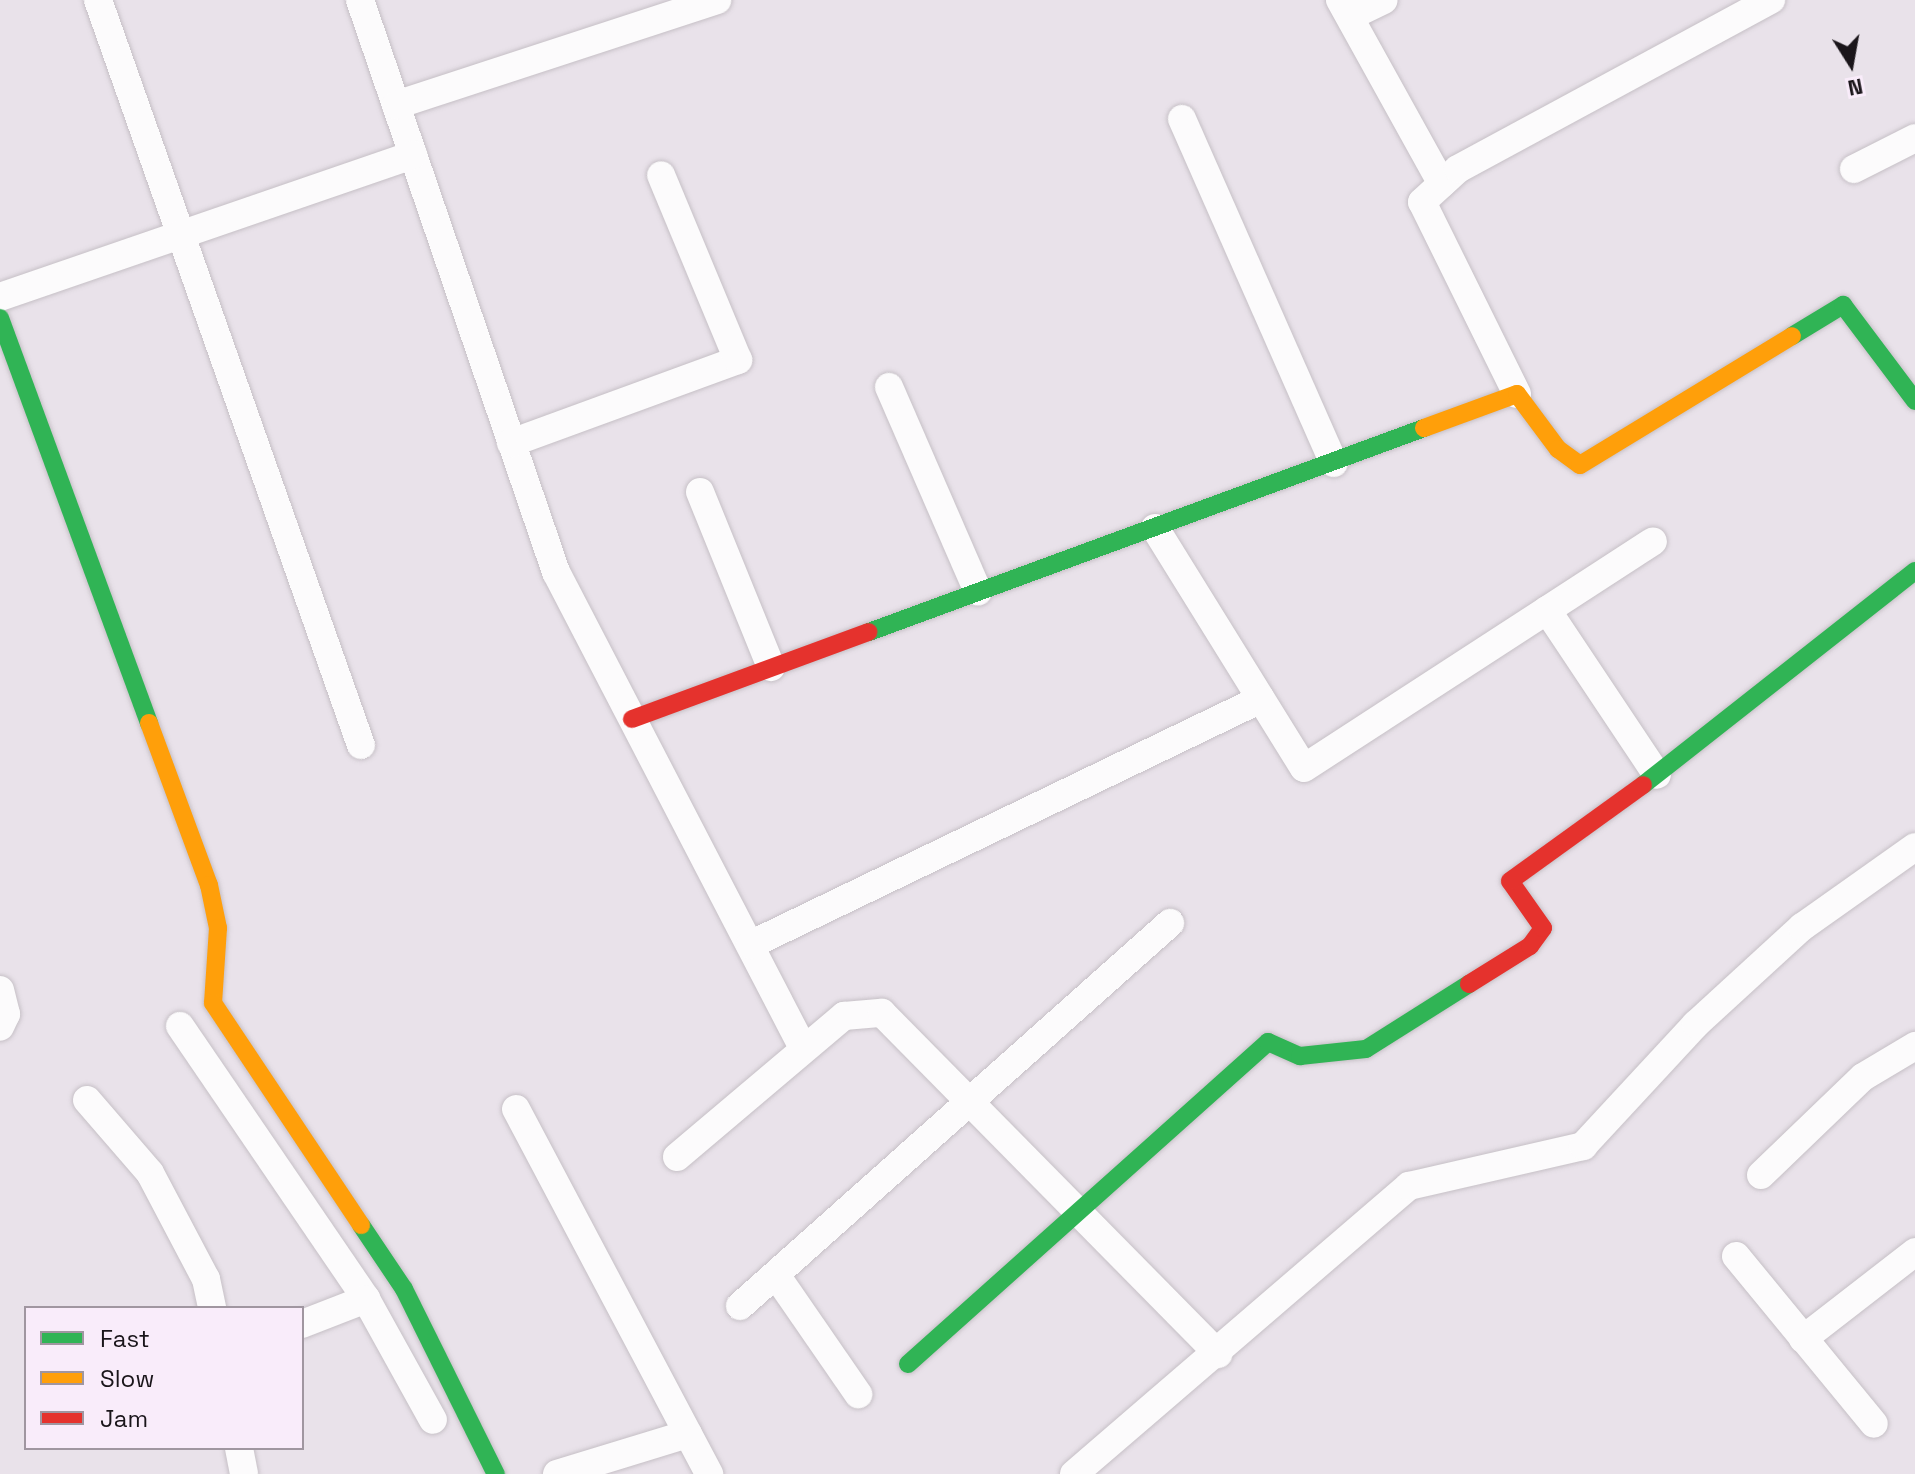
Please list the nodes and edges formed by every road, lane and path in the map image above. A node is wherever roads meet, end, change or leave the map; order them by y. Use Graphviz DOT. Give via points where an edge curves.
graph roads {
  1 [pos="98,0"];
  2 [pos="360,0"];
  3 [pos="717,0"];
  4 [pos="1384,0"];
  5 [pos="1768,1"];
  6 [pos="1346,8"];
  7 [pos="396,105"];
  8 [pos="1182,119"];
  9 [pos="1915,138"];
  10 [pos="413,155"];
  11 [pos="1854,169"];
  12 [pos="661,175"];
  13 [pos="1442,184"];
  14 [pos="180,231"];
  15 [pos="0,297"];
  16 [pos="0,318"];
  17 [pos="889,387"];
  18 [pos="1517,394"];
  19 [pos="1915,401"];
  20 [pos="511,443"];
  21 [pos="1334,463"];
  22 [pos="700,492"];
  23 [pos="1155,528"];
  24 [pos="1653,541"];
  25 [pos="1915,571"];
  26 [pos="978,592"];
  27 [pos="1547,610"];
  28 [pos="771,667"];
  29 [pos="1261,699"];
  30 [pos="632,719"];
  31 [pos="361,745"];
  32 [pos="1657,775"];
  33 [pos="1915,847"];
  34 [pos="1170,923"];
  35 [pos="750,945"];
  36 [pos="180,1026"];
  37 [pos="802,1046"];
  38 [pos="1915,1046"];
  39 [pos="87,1100"];
  40 [pos="971,1104"];
  41 [pos="516,1109"];
  42 [pos="677,1157"];
  43 [pos="1761,1175"];
  44 [pos="1078,1213"];
  45 [pos="1915,1252"];
  46 [pos="1736,1256"];
  47 [pos="776,1275"];
  48 [pos="366,1299"];
  49 [pos="212,1306"];
  50 [pos="740,1306"];
  51 [pos="304,1323"];
  52 [pos="1803,1339"];
  53 [pos="1218,1354"];
  54 [pos="908,1364"];
  55 [pos="858,1394"];
  56 [pos="433,1420"];
  57 [pos="1874,1424"];
  58 [pos="688,1434"];
  59 [pos="239,1450"];
  60 [pos="244,1474"];
  61 [pos="496,1474"];
  62 [pos="557,1474"];
  63 [pos="709,1474"];
  64 [pos="1074,1474"];
  1 -- 14 [label="street"];
  2 -- 7 [label="street"];
  3 -- 7 [label="street"];
  4 -- 6 [label="street"];
  5 -- 13 [label="street"];
  6 -- 13 [label="street"];
  7 -- 10 [label="street"];
  8 -- 21 [label="street"];
  9 -- 11 [label="street"];
  10 -- 14 [label="street"];
  10 -- 20 [label="street"];
  12 -- 20 [label="street" via="738,360"];
  13 -- 18 [label="street" via="1422,202"];
  14 -- 15 [label="street"];
  14 -- 31 [label="street"];
  16 -- 61 [label="street" via="209,885 218,928 213,1003 404,1289"];
  17 -- 26 [label="street"];
  18 -- 19 [label="street" via="1558,449 1580,465 1843,305"];
  18 -- 21 [label="street"];
  20 -- 30 [label="street" via="556,572"];
  21 -- 23 [label="street"];
  22 -- 28 [label="street"];
  23 -- 26 [label="street"];
  23 -- 29 [label="street"];
  24 -- 27 [label="street"];
  25 -- 32 [label="street"];
  26 -- 28 [label="street"];
  27 -- 29 [label="street" via="1304,768"];
  27 -- 32 [label="street"];
  28 -- 30 [label="street"];
  29 -- 35 [label="street"];
  30 -- 35 [label="street"];
  32 -- 44 [label="street" via="1510,881 1543,928 1530,946 1366,1049 1300,1056 1268,1042"];
  33 -- 53 [label="street" via="1802,927 1696,1024 1583,1146 1409,1186"];
  34 -- 40 [label="street"];
  35 -- 37 [label="street"];
  36 -- 48 [label="street"];
  37 -- 40 [label="street" via="844,1016 882,1013"];
  37 -- 42 [label="street"];
  38 -- 43 [label="street" via="1863,1077"];
  39 -- 49 [label="street" via="150,1173 206,1279"];
  40 -- 44 [label="street"];
  40 -- 47 [label="street"];
  41 -- 58 [label="street"];
  44 -- 53 [label="street"];
  44 -- 54 [label="street"];
  45 -- 52 [label="street"];
  46 -- 52 [label="street"];
  47 -- 50 [label="street"];
  47 -- 55 [label="street"];
  48 -- 51 [label="street"];
  48 -- 56 [label="street"];
  52 -- 57 [label="street"];
  53 -- 64 [label="street"];
  58 -- 62 [label="street"];
  58 -- 63 [label="street"];
  59 -- 60 [label="street"];
}
